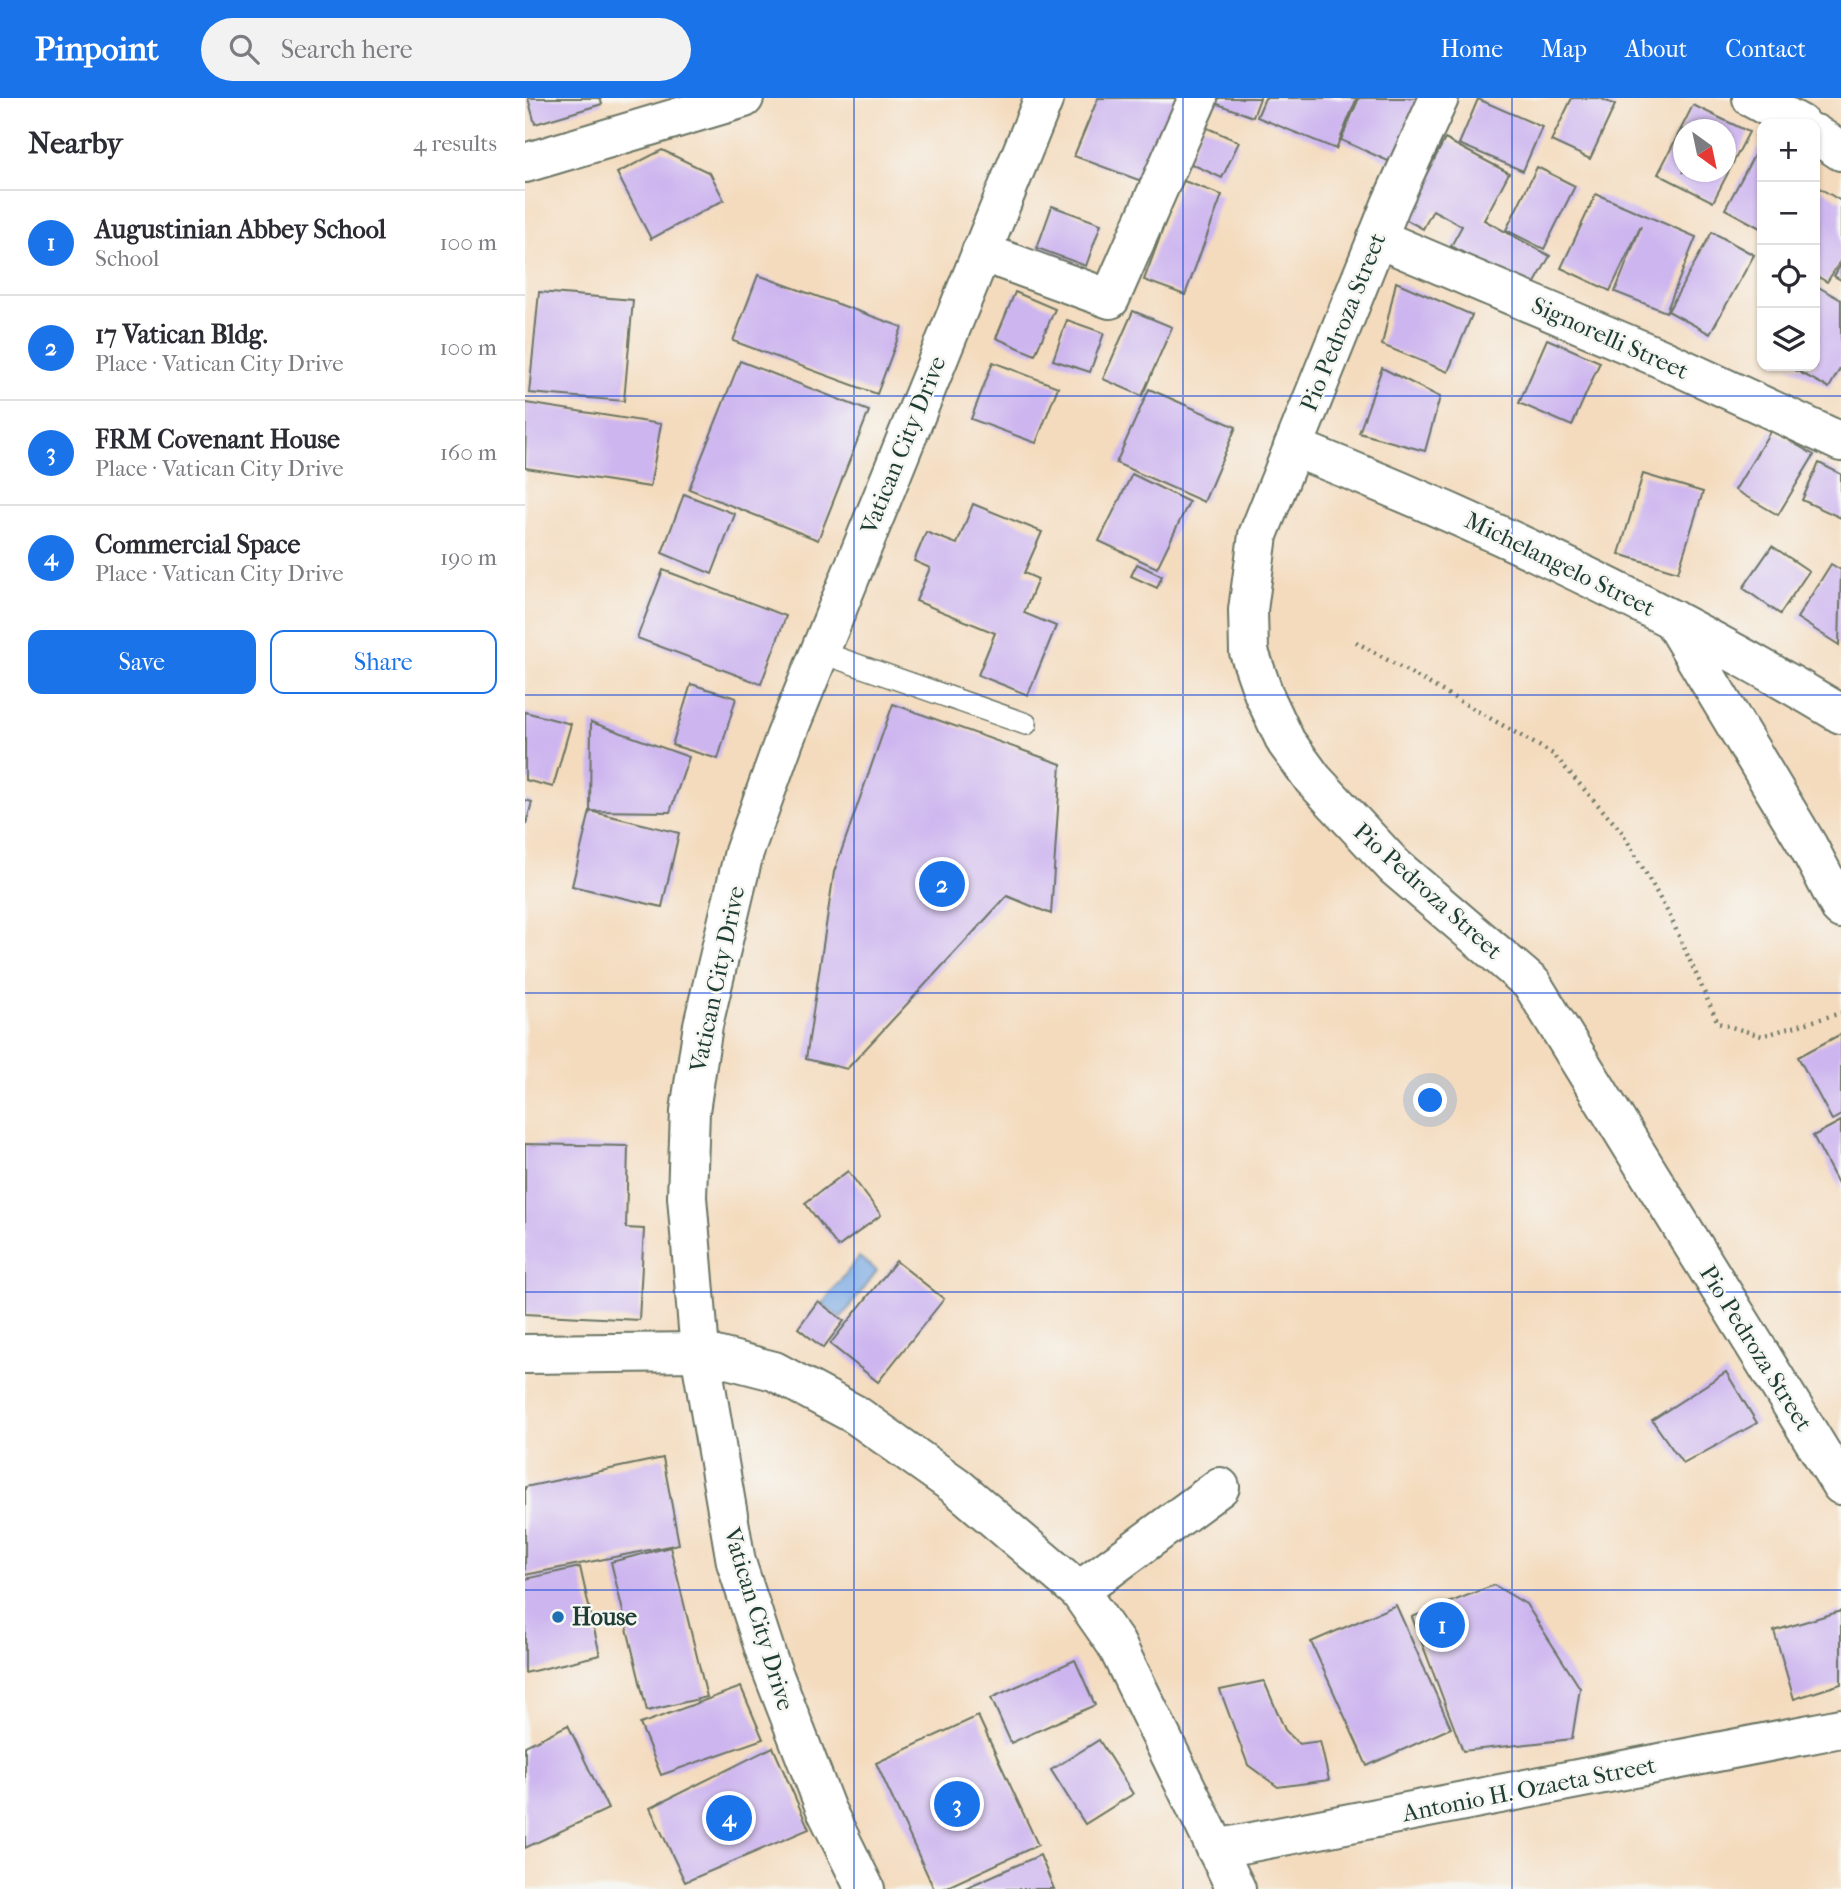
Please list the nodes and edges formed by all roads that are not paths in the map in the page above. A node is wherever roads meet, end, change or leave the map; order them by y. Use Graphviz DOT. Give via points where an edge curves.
graph roads {
  1 [pos="744,98"];
  2 [pos="1044,98"];
  3 [pos="1198,98"];
  4 [pos="1439,98"];
  5 [pos="1752,98"];
  6 [pos="1791,119"];
  7 [pos="1820,137"];
  8 [pos="1841,151"];
  9 [pos="525,163"];
  10 [pos="1377,237"];
  11 [pos="981,252"];
  12 [pos="1841,442"];
  13 [pos="1293,447"];
  14 [pos="1671,618"];
  15 [pos="820,652"];
  16 [pos="1841,714"];
  17 [pos="1026,724"];
  18 [pos="1841,909"];
  19 [pos="700,1352"];
  20 [pos="525,1354"];
  21 [pos="1841,1485"];
  22 [pos="1220,1487"];
  23 [pos="1079,1591"];
  24 [pos="1841,1728"];
  25 [pos="1216,1849"];
  26 [pos="865,1889"];
  27 [pos="1236,1889"];
  1 -- 9 [label="street"];
  2 -- 11 [label="street, Vatican City Drive"];
  3 -- 11 [label="street" via="1110,299"];
  4 -- 10 [label="street, Pio Pedroza Street"];
  5 -- 6 [label="street"];
  7 -- 8 [label="street"];
  10 -- 12 [label="street, Signorelli Street" via="1660,358"];
  10 -- 13 [label="street, Pio Pedroza Street"];
  11 -- 15 [label="street, Vatican City Drive"];
  13 -- 14 [label="street, Michelangelo Street" via="1433,503"];
  13 -- 21 [label="street, Pio Pedroza Street" via="1258,535 1248,610 1249,652 1286,742 1313,779 1395,867 1532,984"];
  14 -- 16 [label="street"];
  14 -- 18 [label="street, Michelangelo Street"];
  15 -- 17 [label="lane"];
  15 -- 19 [label="street, Vatican City Drive" via="744,852 703,1025 690,1111 687,1196"];
  19 -- 20 [label="street"];
  19 -- 23 [label="street" via="773,1371 856,1415 956,1486"];
  19 -- 26 [label="street, Vatican City Drive" via="736,1562 821,1798"];
  22 -- 23 [label="street"];
  23 -- 25 [label="street" via="1116,1644"];
  24 -- 25 [label="street, Antonio H. Ozaeta Street"];
  25 -- 27 [label="street"];
}
